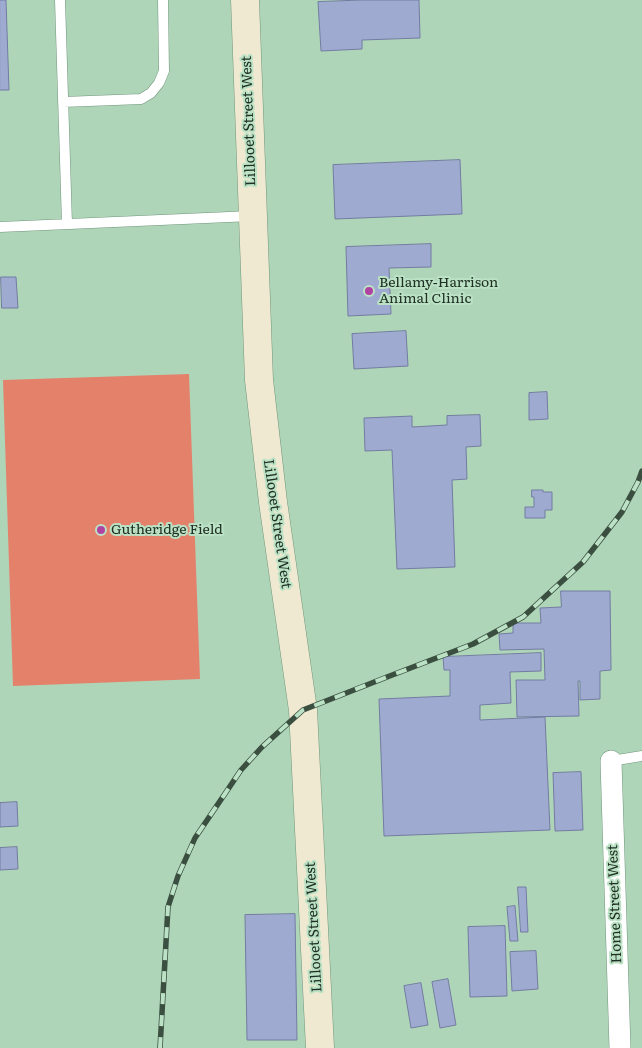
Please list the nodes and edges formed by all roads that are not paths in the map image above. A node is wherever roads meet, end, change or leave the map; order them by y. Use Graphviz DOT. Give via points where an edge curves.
graph roads {
  1 [pos="60,0"];
  2 [pos="163,0"];
  3 [pos="245,0"];
  4 [pos="63,102"];
  5 [pos="253,216"];
  6 [pos="67,224"];
  7 [pos="0,227"];
  8 [pos="642,756"];
  9 [pos="611,761"];
  10 [pos="320,1048"];
  11 [pos="620,1048"];
  1 -- 4 [label="lane"];
  2 -- 4 [label="lane" via="164,71 151,93 141,99"];
  3 -- 5 [label="main road, Lillooet Street West"];
  4 -- 6 [label="lane"];
  5 -- 6 [label="lane"];
  5 -- 10 [label="main road, Lillooet Street West" via="259,380 303,710"];
  6 -- 7 [label="lane"];
  8 -- 9 [label="lane"];
  9 -- 11 [label="street, Home Street West"];
}
